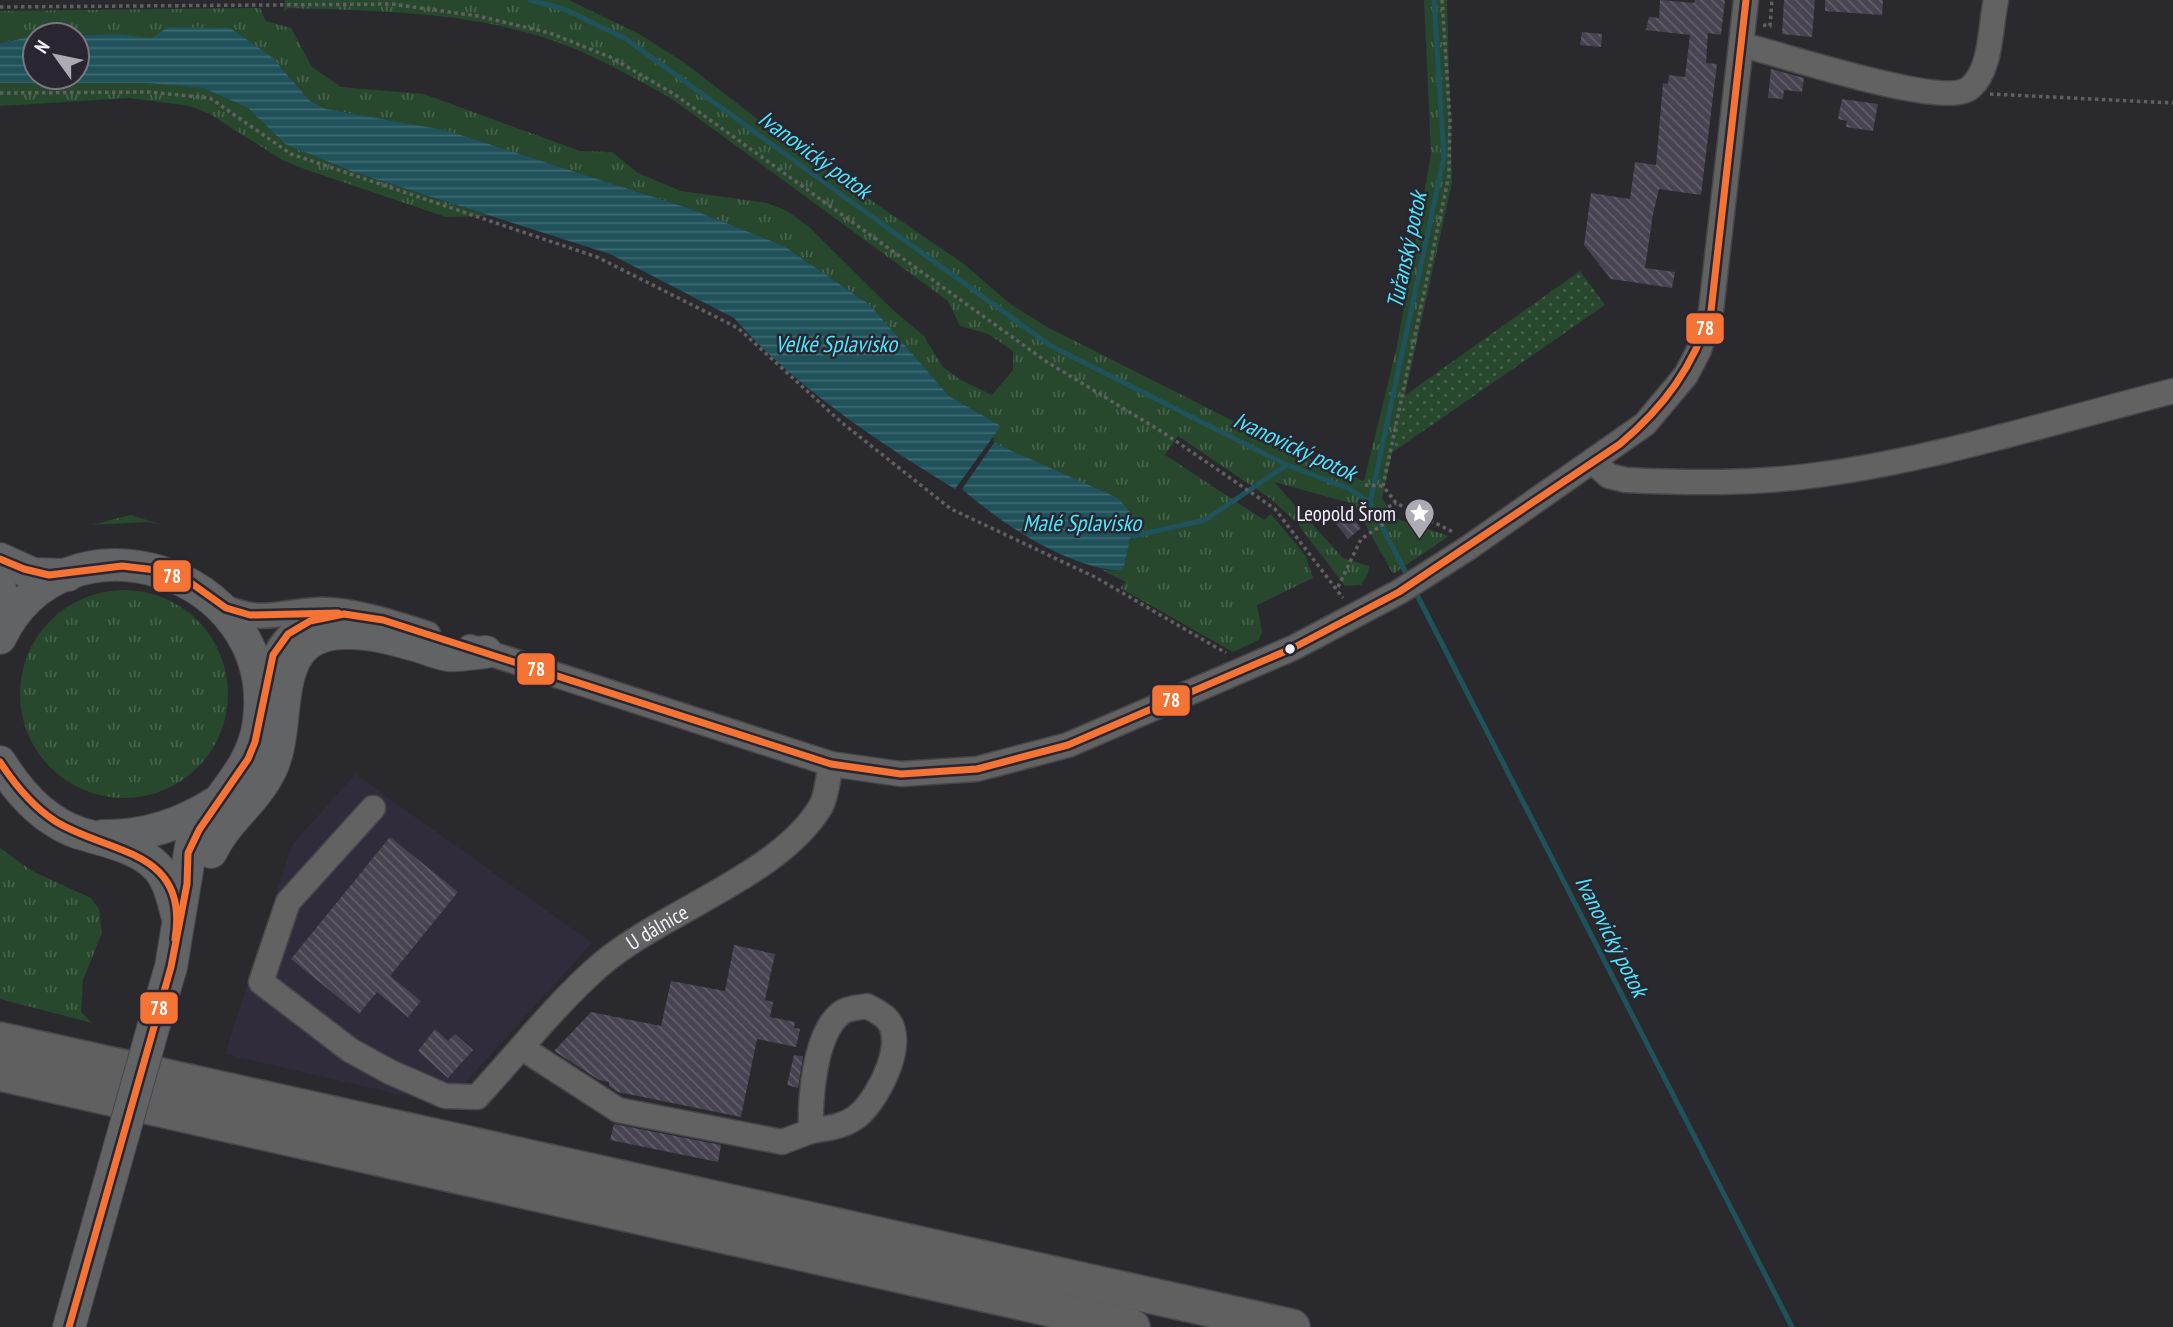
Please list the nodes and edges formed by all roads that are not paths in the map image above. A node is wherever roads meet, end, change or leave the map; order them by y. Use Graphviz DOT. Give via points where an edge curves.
graph roads {
  1 [pos="1746,0"];
  2 [pos="1996,0"];
  3 [pos="1742,45"];
  4 [pos="2173,391"];
  5 [pos="1593,462"];
  6 [pos="0,559"];
  7 [pos="68,575"];
  8 [pos="0,589"];
  9 [pos="221,606"];
  10 [pos="344,614"];
  11 [pos="2,634"];
  12 [pos="486,652"];
  13 [pos="260,705"];
  14 [pos="0,762"];
  15 [pos="831,764"];
  16 [pos="223,799"];
  17 [pos="373,808"];
  18 [pos="88,835"];
  19 [pos="178,919"];
  20 [pos="171,967"];
  21 [pos="0,1027"];
  22 [pos="0,1040"];
  23 [pos="522,1048"];
  24 [pos="89,1059"];
  25 [pos="0,1073"];
  26 [pos="811,1132"];
  27 [pos="69,1327"];
  28 [pos="1132,1327"];
  29 [pos="1292,1327"];
  1 -- 3 [label="street"];
  2 -- 3 [label="street" via="1986,55 1964,92 1918,90"];
  3 -- 5 [label="street" via="1711,311 1699,350 1674,392 1645,424"];
  4 -- 5 [label="street" via="1955,447 1815,475 1733,482 1626,480 1609,476"];
  5 -- 15 [label="street" via="1399,592 1293,648 1068,745 977,769 901,774"];
  6 -- 7 [label="main road" via="33,573"];
  7 -- 9 [label="main road" via="120,565 153,569 183,579"];
  7 -- 11 [label="main road" via="37,592"];
  8 -- 11 [label="main road"];
  9 -- 10 [label="street" via="269,618 319,610"];
  9 -- 13 [label="main road" via="254,662"];
  10 -- 12 [label="street" via="383,620"];
  10 -- 13 [label="street" via="310,621 288,635 273,655"];
  12 -- 15 [label="street"];
  12 -- 20 [label="main road" via="448,655 393,639 342,633 318,639 299,653 288,671 282,734 271,769 213,848 194,924"];
  13 -- 16 [label="main road" via="255,742"];
  14 -- 18 [label="main road" via="39,810"];
  15 -- 23 [label="street, U dálnice" via="822,804 790,842 730,885 650,928 597,968"];
  16 -- 18 [label="main road" via="193,817 151,832"];
  16 -- 19 [label="main road" via="191,846"];
  17 -- 23 [label="street, U dálnice" via="288,902 261,982 350,1050 445,1096 478,1097"];
  18 -- 19 [label="main road" via="135,852 156,866"];
  19 -- 20 [label="main road"];
  20 -- 27 [label="main road, bridge"];
  21 -- 24 [label="highway"];
  22 -- 24 [label="highway"];
  23 -- 26 [label="street" via="618,1110 782,1142"];
  24 -- 29 [label="highway"];
  25 -- 28 [label="highway"];
  26 -- 26 [label="street" via="810,1096 828,1026 843,1011 867,1006 887,1018 894,1038 887,1077 862,1113 839,1127"];
}
